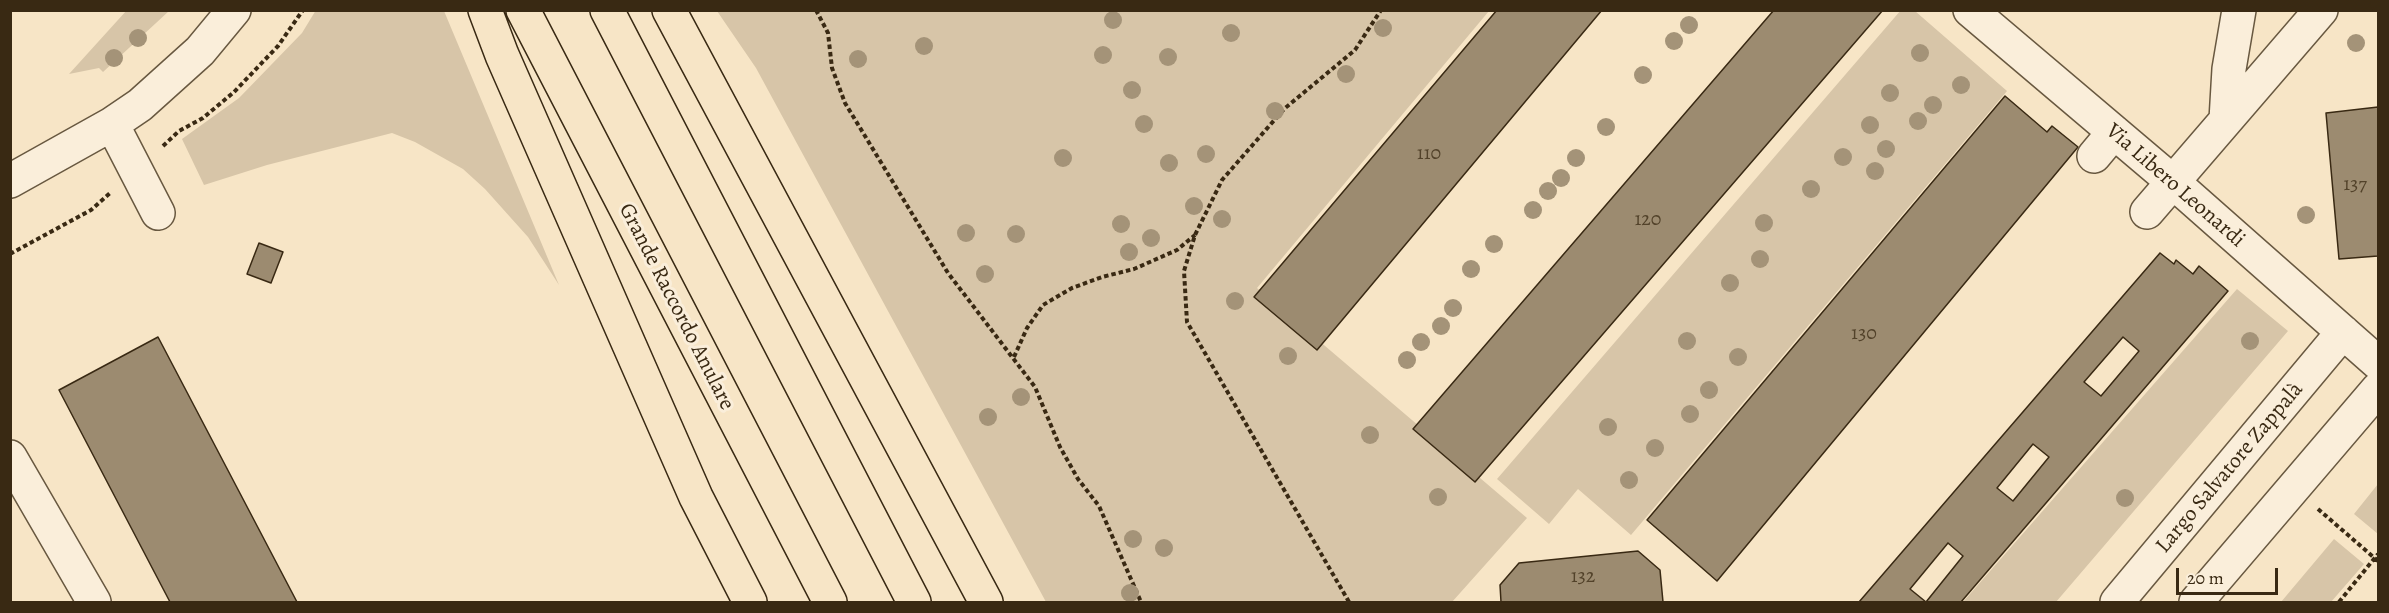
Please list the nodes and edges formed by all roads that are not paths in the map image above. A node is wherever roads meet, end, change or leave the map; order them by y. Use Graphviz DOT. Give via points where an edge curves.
graph roads {
  1 [pos="234,10"];
  2 [pos="485,10"];
  3 [pos="523,10"];
  4 [pos="608,10"];
  5 [pos="669,10"];
  6 [pos="1970,10"];
  7 [pos="2239,10"];
  8 [pos="2321,10"];
  9 [pos="2226,120"];
  10 [pos="112,124"];
  11 [pos="10,180"];
  12 [pos="2173,182"];
  13 [pos="2147,212"];
  14 [pos="158,213"];
  15 [pos="2343,332"];
  16 [pos="2379,363"];
  17 [pos="2379,389"];
  18 [pos="10,457"];
  19 [pos="93,603"];
  20 [pos="750,603"];
  21 [pos="830,603"];
  22 [pos="914,603"];
  23 [pos="986,603"];
  24 [pos="2117,603"];
  25 [pos="2196,603"];
  1 -- 10 [label="street" via="175,77"];
  2 -- 20 [label="highway" via="691,486"];
  3 -- 21 [label="highway, Grande Raccordo Anulare"];
  4 -- 22 [label="highway"];
  5 -- 23 [label="highway"];
  6 -- 12 [label="street, Via Libero Leonardi" via="2104,144"];
  7 -- 9 [label="street" via="2229,69"];
  8 -- 9 [label="street"];
  9 -- 12 [label="street"];
  10 -- 11 [label="street"];
  10 -- 14 [label="street"];
  12 -- 13 [label="street"];
  12 -- 15 [label="street, Via Libero Leonardi"];
  15 -- 16 [label="street, Via Libero Leonardi"];
  15 -- 24 [label="street, Largo Salvatore Zappalà"];
  17 -- 25 [label="street"];
  18 -- 19 [label="street"];
}
